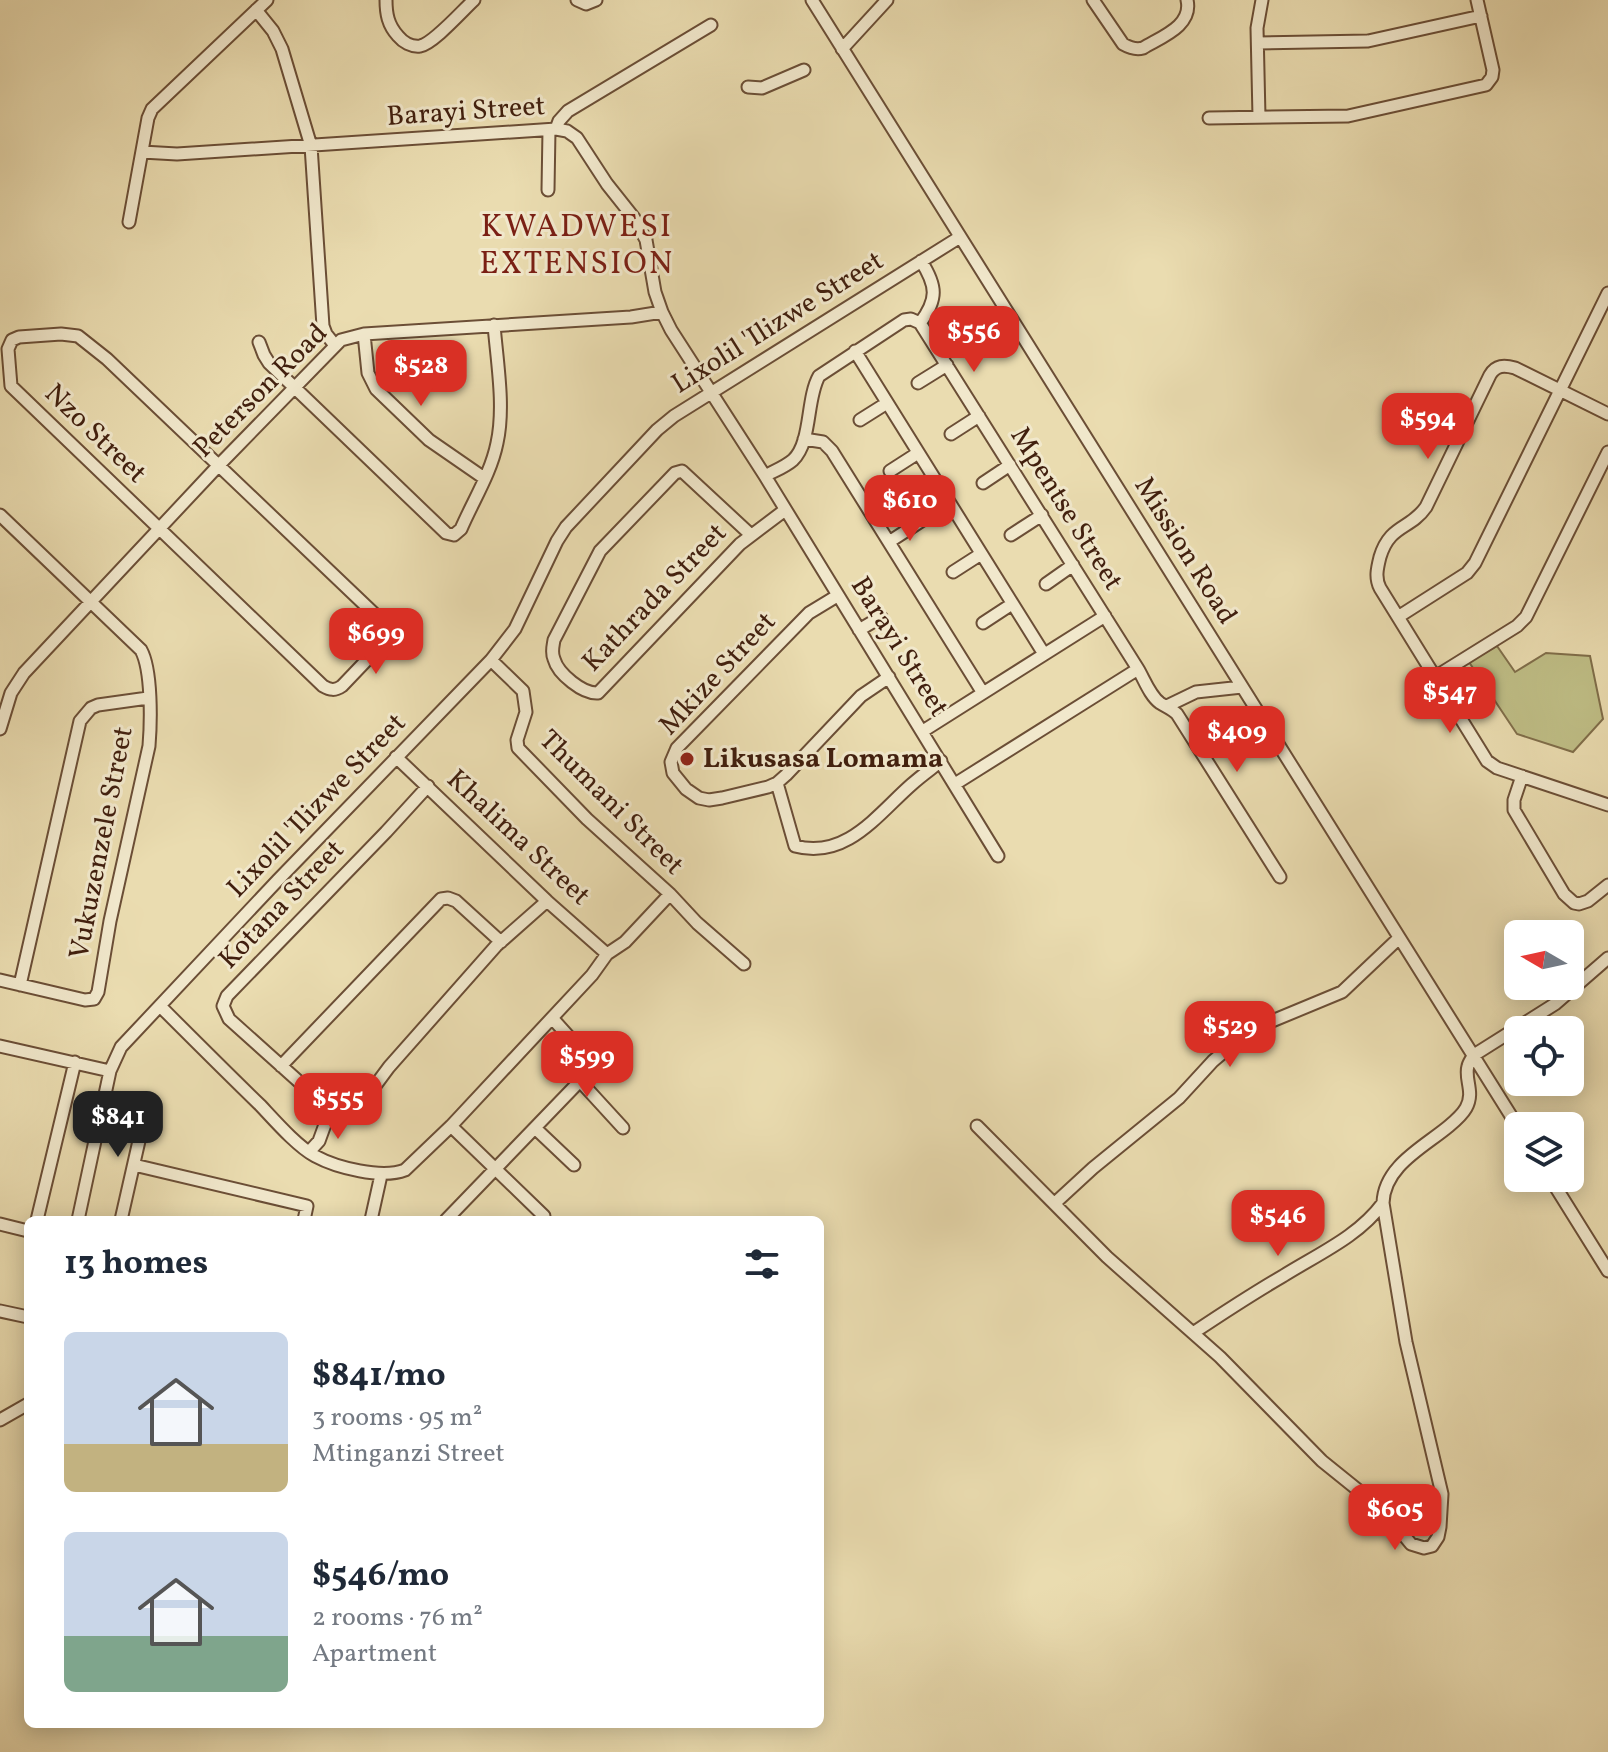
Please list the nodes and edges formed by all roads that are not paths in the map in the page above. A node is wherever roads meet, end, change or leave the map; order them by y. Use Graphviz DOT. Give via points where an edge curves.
graph roads {
  1 [pos="267,0"];
  2 [pos="386,0"];
  3 [pos="474,0"];
  4 [pos="577,0"];
  5 [pos="596,0"];
  6 [pos="812,0"];
  7 [pos="887,0"];
  8 [pos="1093,0"];
  9 [pos="1187,0"];
  10 [pos="1262,0"];
  11 [pos="1477,0"];
  12 [pos="256,10"];
  13 [pos="1481,16"];
  14 [pos="711,25"];
  15 [pos="1258,43"];
  16 [pos="842,49"];
  17 [pos="804,70"];
  18 [pos="748,87"];
  19 [pos="1259,117"];
  20 [pos="1209,118"];
  21 [pos="552,130"];
  22 [pos="311,146"];
  23 [pos="142,152"];
  24 [pos="548,190"];
  25 [pos="129,222"];
  26 [pos="960,237"];
  27 [pos="921,261"];
  28 [pos="1608,293"];
  29 [pos="662,312"];
  30 [pos="920,323"];
  31 [pos="494,325"];
  32 [pos="364,334"];
  33 [pos="259,342"];
  34 [pos="334,344"];
  35 [pos="855,351"];
  36 [pos="947,365"];
  37 [pos="918,383"];
  38 [pos="294,388"];
  39 [pos="1561,391"];
  40 [pos="711,394"];
  41 [pos="887,403"];
  42 [pos="1608,414"];
  43 [pos="979,416"];
  44 [pos="860,420"];
  45 [pos="951,434"];
  46 [pos="804,439"];
  47 [pos="1608,452"];
  48 [pos="918,453"];
  49 [pos="1010,465"];
  50 [pos="218,466"];
  51 [pos="890,471"];
  52 [pos="765,476"];
  53 [pos="484,478"];
  54 [pos="983,483"];
  55 [pos="949,503"];
  56 [pos="785,510"];
  57 [pos="0,515"];
  58 [pos="1042,515"];
  59 [pos="10,525"];
  60 [pos="159,529"];
  61 [pos="751,535"];
  62 [pos="1011,535"];
  63 [pos="0,536"];
  64 [pos="889,542"];
  65 [pos="981,554"];
  66 [pos="1073,565"];
  67 [pos="953,572"];
  68 [pos="1046,584"];
  69 [pos="837,596"];
  70 [pos="90,602"];
  71 [pos="1012,604"];
  72 [pos="1105,616"];
  73 [pos="881,617"];
  74 [pos="1398,617"];
  75 [pos="983,623"];
  76 [pos="859,630"];
  77 [pos="1044,654"];
  78 [pos="491,660"];
  79 [pos="1138,669"];
  80 [pos="889,677"];
  81 [pos="1435,677"];
  82 [pos="1242,687"];
  83 [pos="983,693"];
  84 [pos="148,698"];
  85 [pos="1167,706"];
  86 [pos="0,729"];
  87 [pos="923,731"];
  88 [pos="396,757"];
  89 [pos="941,761"];
  90 [pos="1522,776"];
  91 [pos="777,783"];
  92 [pos="955,784"];
  93 [pos="428,786"];
  94 [pos="1608,805"];
  95 [pos="998,856"];
  96 [pos="1280,877"];
  97 [pos="1608,885"];
  98 [pos="670,894"];
  99 [pos="547,901"];
  100 [pos="1399,938"];
  101 [pos="501,942"];
  102 [pos="607,954"];
  103 [pos="744,964"];
  104 [pos="1606,964"];
  105 [pos="0,980"];
  106 [pos="20,985"];
  107 [pos="160,1006"];
  108 [pos="553,1019"];
  109 [pos="0,1046"];
  110 [pos="1474,1055"];
  111 [pos="75,1062"];
  112 [pos="281,1066"];
  113 [pos="110,1071"];
  114 [pos="580,1081"];
  115 [pos="104,1101"];
  116 [pos="331,1108"];
  117 [pos="1509,1112"];
  118 [pos="451,1126"];
  119 [pos="977,1126"];
  120 [pos="535,1128"];
  121 [pos="623,1128"];
  122 [pos="309,1152"];
  123 [pos="134,1165"];
  124 [pos="574,1165"];
  125 [pos="496,1169"];
  126 [pos="381,1175"];
  127 [pos="1559,1192"];
  128 [pos="1055,1203"];
  129 [pos="1383,1203"];
  130 [pos="38,1216"];
  131 [pos="79,1216"];
  132 [pos="122,1216"];
  133 [pos="305,1216"];
  134 [pos="372,1216"];
  135 [pos="450,1216"];
  136 [pos="544,1216"];
  137 [pos="0,1224"];
  138 [pos="24,1230"];
  139 [pos="1608,1271"];
  140 [pos="0,1311"];
  141 [pos="24,1316"];
  142 [pos="1193,1333"];
  143 [pos="24,1406"];
  144 [pos="0,1420"];
  1 -- 12 [label="street"];
  2 -- 3 [label="street" via="394,32 417,46 434,38"];
  4 -- 5 [label="street"];
  6 -- 16 [label="street, Mission Road"];
  7 -- 16 [label="street"];
  8 -- 9 [label="street" via="1123,44 1139,49 1184,21"];
  10 -- 15 [label="street"];
  11 -- 13 [label="street"];
  12 -- 22 [label="street" via="282,49"];
  12 -- 23 [label="street" via="152,109"];
  13 -- 15 [label="street" via="1368,41"];
  13 -- 19 [label="street" via="1493,70 1481,87 1358,115"];
  14 -- 21 [label="street" via="568,111"];
  15 -- 19 [label="street"];
  16 -- 26 [label="street, Mission Road"];
  17 -- 18 [label="street" via="762,88"];
  19 -- 20 [label="street"];
  21 -- 22 [label="street, Barayi Street"];
  21 -- 24 [label="street"];
  21 -- 29 [label="street, Barayi Street" via="577,138 634,218 646,240"];
  22 -- 23 [label="street, Barayi Street"];
  22 -- 34 [label="street" via="323,326"];
  23 -- 25 [label="street"];
  26 -- 27 [label="street, Lixolil 'Ilizwe Street"];
  26 -- 82 [label="street, Mission Road"];
  27 -- 30 [label="street" via="934,292"];
  27 -- 40 [label="street, Lixolil 'Ilizwe Street"];
  28 -- 39 [label="street"];
  29 -- 31 [label="street, Peterson Road"];
  29 -- 40 [label="street, Barayi Street"];
  30 -- 35 [label="street" via="904,320"];
  30 -- 36 [label="street, Mpentse Street"];
  31 -- 32 [label="street, Peterson Road"];
  31 -- 53 [label="street" via="499,430"];
  32 -- 34 [label="street, Peterson Road"];
  32 -- 53 [label="street" via="368,373 376,389 429,440"];
  33 -- 38 [label="street" via="266,360"];
  34 -- 38 [label="street, Peterson Road"];
  35 -- 41 [label="street"];
  35 -- 46 [label="street" via="816,381"];
  36 -- 37 [label="street"];
  36 -- 43 [label="street, Mpentse Street"];
  38 -- 50 [label="street, Peterson Road"];
  38 -- 53 [label="street" via="450,535 461,529"];
  39 -- 42 [label="street"];
  39 -- 74 [label="street" via="1475,563"];
  39 -- 74 [label="street" via="1515,368 1492,371 1422,512 1388,539 1381,555 1376,574"];
  40 -- 52 [label="street, Barayi Street"];
  40 -- 78 [label="street, Lixolil 'Ilizwe Street" via="657,430 566,527 515,629"];
  41 -- 44 [label="street"];
  41 -- 48 [label="street"];
  43 -- 45 [label="street"];
  43 -- 49 [label="street, Mpentse Street"];
  46 -- 52 [label="street" via="792,461"];
  46 -- 64 [label="street" via="823,442 832,451"];
  47 -- 81 [label="street" via="1526,617"];
  48 -- 51 [label="street"];
  48 -- 55 [label="street"];
  49 -- 54 [label="street"];
  49 -- 58 [label="street, Mpentse Street"];
  50 -- 60 [label="street, Peterson Road"];
  50 -- 60 [label="street, Nzo Street" via="83,339 61,334 19,337 9,343 11,386"];
  50 -- 60 [label="street" via="386,625 384,642 342,686 328,689"];
  52 -- 56 [label="street, Barayi Street"];
  55 -- 64 [label="street"];
  55 -- 65 [label="street"];
  56 -- 61 [label="street, Kathrada Street"];
  56 -- 69 [label="street, Barayi Street"];
  57 -- 59 [label="street, Vukuzenzele Street"];
  58 -- 62 [label="street"];
  58 -- 66 [label="street, Mpentse Street"];
  59 -- 63 [label="street"];
  59 -- 70 [label="street, Vukuzenzele Street"];
  60 -- 70 [label="street, Peterson Road"];
  61 -- 61 [label="street, Kathrada Street" via="598,693 580,687 559,669 552,652 554,640 600,551 675,473 682,471"];
  64 -- 83 [label="street"];
  65 -- 67 [label="street"];
  65 -- 71 [label="street"];
  66 -- 68 [label="street"];
  66 -- 72 [label="street, Mpentse Street"];
  69 -- 76 [label="street, Barayi Street"];
  69 -- 91 [label="street, Mkize Street" via="784,637 677,748 671,762 675,778 704,799"];
  70 -- 84 [label="street, Vukuzenzele Street" via="141,650"];
  70 -- 86 [label="street, Peterson Road" via="17,681"];
  71 -- 75 [label="street"];
  71 -- 77 [label="street"];
  72 -- 77 [label="street"];
  72 -- 79 [label="street, Mpentse Street"];
  73 -- 76 [label="street"];
  74 -- 81 [label="street"];
  76 -- 80 [label="street, Barayi Street"];
  77 -- 83 [label="street"];
  78 -- 88 [label="street, Lixolil 'Ilizwe Street"];
  78 -- 98 [label="street, Thumani Street" via="523,691 526,712 518,748"];
  79 -- 85 [label="street, Mpentse Street" via="1154,697"];
  79 -- 92 [label="street"];
  80 -- 87 [label="street, Barayi Street"];
  80 -- 91 [label="street" via="856,701"];
  81 -- 90 [label="street" via="1487,761"];
  82 -- 85 [label="street" via="1196,692"];
  82 -- 100 [label="street, Mission Road"];
  83 -- 87 [label="street"];
  84 -- 106 [label="street" via="98,705 80,721"];
  84 -- 106 [label="street, Vukuzenzele Street" via="149,746 98,992 85,1000"];
  85 -- 96 [label="street, Mpentse Street" via="1179,716"];
  87 -- 89 [label="street, Barayi Street"];
  88 -- 93 [label="street, Khalima Street"];
  88 -- 107 [label="street, Lixolil 'Ilizwe Street"];
  89 -- 91 [label="street" via="854,838 819,848 795,846"];
  89 -- 92 [label="street, Barayi Street"];
  90 -- 94 [label="street"];
  90 -- 97 [label="street" via="1514,810 1564,894 1574,903 1584,903"];
  92 -- 95 [label="street, Barayi Street"];
  93 -- 99 [label="street, Khalima Street"];
  93 -- 112 [label="street, Kotana Street" via="227,996 226,1016"];
  98 -- 102 [label="street"];
  98 -- 103 [label="street, Thumani Street"];
  99 -- 101 [label="street"];
  99 -- 102 [label="street, Khalima Street"];
  100 -- 110 [label="street, Mission Road"];
  100 -- 128 [label="street" via="1342,992 1233,1044 1179,1098"];
  101 -- 112 [label="street" via="456,901 441,899"];
  101 -- 116 [label="street" via="366,1098"];
  102 -- 108 [label="street"];
  104 -- 110 [label="street"];
  105 -- 106 [label="street, Vukuzenzele Street"];
  107 -- 113 [label="street, Lixolil 'Ilizwe Street" via="121,1047"];
  107 -- 122 [label="street"];
  108 -- 114 [label="street" via="587,1057"];
  108 -- 118 [label="street"];
  109 -- 111 [label="street"];
  110 -- 117 [label="street, Mission Road"];
  110 -- 129 [label="street" via="1467,1068 1466,1108 1404,1160 1387,1181"];
  111 -- 113 [label="street"];
  111 -- 130 [label="street"];
  112 -- 116 [label="street, Kotana Street"];
  113 -- 115 [label="street, Lixolil 'Ilizwe Street"];
  114 -- 120 [label="street"];
  114 -- 121 [label="street"];
  115 -- 123 [label="street" via="139,1127"];
  115 -- 131 [label="street, Lixolil 'Ilizwe Street"];
  116 -- 122 [label="street" via="319,1141"];
  118 -- 125 [label="street"];
  118 -- 126 [label="street" via="405,1170"];
  119 -- 128 [label="street"];
  120 -- 124 [label="street"];
  120 -- 125 [label="street"];
  122 -- 126 [label="street"];
  123 -- 132 [label="street"];
  123 -- 133 [label="street" via="307,1206"];
  125 -- 135 [label="street"];
  125 -- 136 [label="street"];
  126 -- 134 [label="street"];
  127 -- 139 [label="street"];
  128 -- 142 [label="street"];
  129 -- 142 [label="street" via="1355,1233"];
  129 -- 142 [label="street" via="1406,1342 1442,1494 1440,1527 1432,1546 1411,1544 1384,1511 1322,1461"];
  137 -- 138 [label="street"];
  140 -- 141 [label="street"];
  143 -- 144 [label="street"];
}
